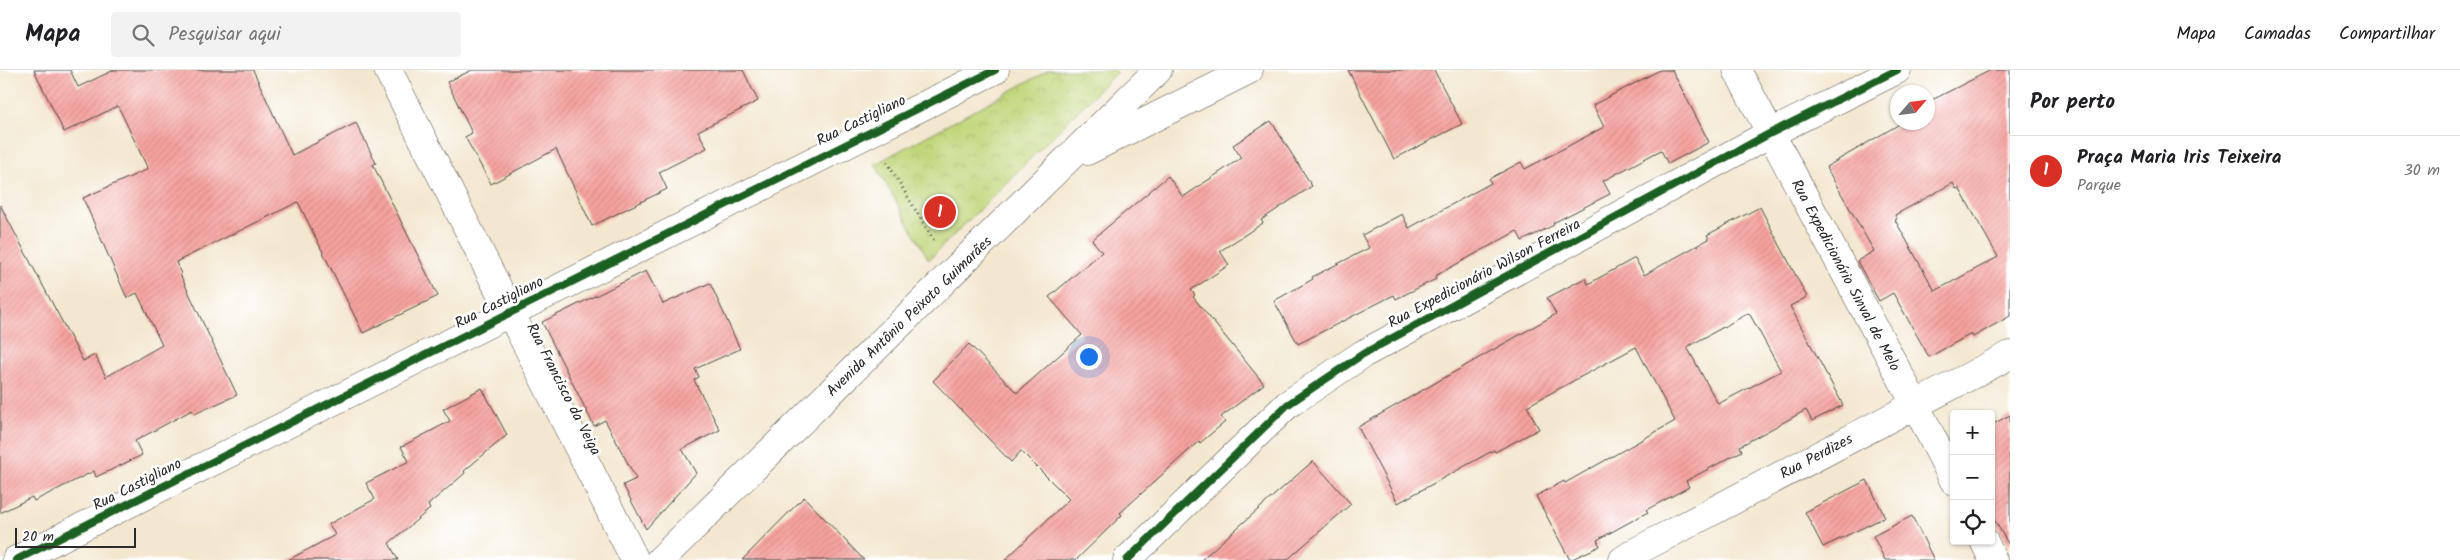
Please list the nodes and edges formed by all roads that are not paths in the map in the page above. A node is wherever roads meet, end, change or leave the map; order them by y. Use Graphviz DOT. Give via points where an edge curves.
graph roads {
  1 [pos="388,70"];
  2 [pos="995,70"];
  3 [pos="1158,70"];
  4 [pos="1249,70"];
  5 [pos="1737,70"];
  6 [pos="1897,70"];
  7 [pos="1769,134"];
  8 [pos="1065,162"];
  9 [pos="510,312"];
  10 [pos="2010,355"];
  11 [pos="1915,404"];
  12 [pos="1950,473"];
  13 [pos="1986,545"];
  14 [pos="1632,557"];
  15 [pos="16,560"];
  16 [pos="635,560"];
  17 [pos="660,560"];
  18 [pos="1127,560"];
  19 [pos="1993,560"];
  1 -- 9 [label="street, Rua Francisco da Veiga"];
  2 -- 9 [label="street, Rua Castigliano"];
  3 -- 8 [label="street, Avenida Antônio Peixoto Guimarães"];
  4 -- 8 [label="street"];
  5 -- 7 [label="street, Rua Expedicionário Sinval de Melo"];
  6 -- 7 [label="street, Rua Expedicionário Wilson Ferreira"];
  7 -- 11 [label="street, Rua Expedicionário Sinval de Melo"];
  7 -- 18 [label="street, Rua Expedicionário Wilson Ferreira" via="1363,354 1287,405"];
  8 -- 17 [label="street, Avenida Antônio Peixoto Guimarães"];
  9 -- 15 [label="street, Rua Castigliano"];
  9 -- 16 [label="street, Rua Francisco da Veiga"];
  10 -- 11 [label="street, Rua Perdizes"];
  11 -- 12 [label="street, Rua Expedicionário Sinval de Melo"];
  11 -- 14 [label="street, Rua Perdizes"];
  13 -- 19 [label="street"];
}
